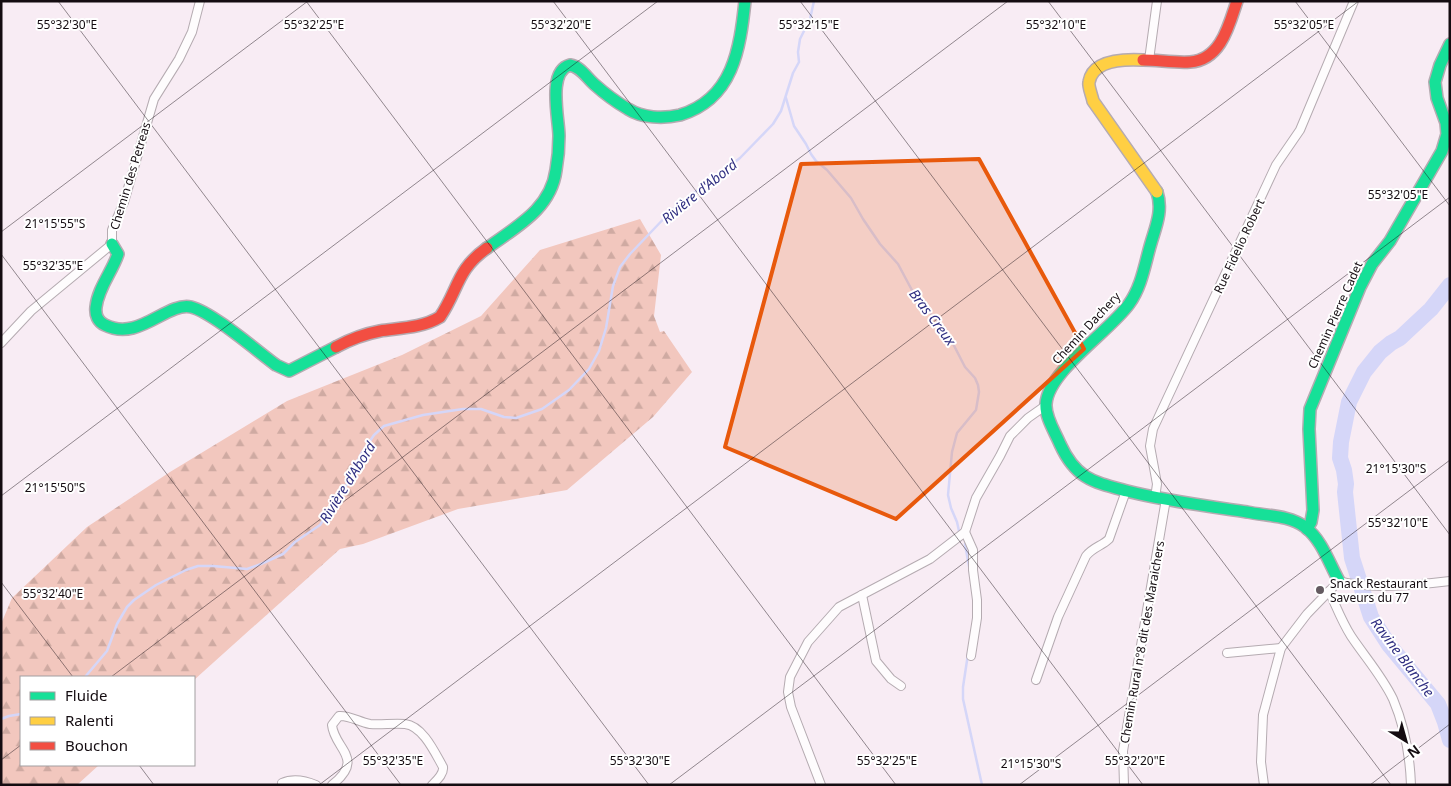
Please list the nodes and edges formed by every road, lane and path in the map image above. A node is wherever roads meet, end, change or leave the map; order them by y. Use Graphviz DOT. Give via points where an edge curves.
graph roads {
  1 [pos="200,1"];
  2 [pos="745,1"];
  3 [pos="1157,1"];
  4 [pos="1237,1"];
  5 [pos="1354,1"];
  6 [pos="1450,44"];
  7 [pos="1149,60"];
  8 [pos="1450,154"];
  9 [pos="1438,160"];
  10 [pos="112,244"];
  11 [pos="1,343"];
  12 [pos="1046,406"];
  13 [pos="1126,491"];
  14 [pos="1161,498"];
  15 [pos="1307,529"];
  16 [pos="965,532"];
  17 [pos="1450,581"];
  18 [pos="1342,582"];
  19 [pos="1330,591"];
  20 [pos="862,595"];
  21 [pos="1281,648"];
  22 [pos="1227,652"];
  23 [pos="971,656"];
  24 [pos="1036,680"];
  25 [pos="901,686"];
  26 [pos="1122,767"];
  27 [pos="282,783"];
  28 [pos="334,784"];
  29 [pos="316,785"];
  30 [pos="432,785"];
  31 [pos="821,785"];
  32 [pos="1118,785"];
  33 [pos="1124,785"];
  34 [pos="1264,785"];
  35 [pos="1411,785"];
  1 -- 10 [label="street, Chemin des Petreas" via="192,32 154,98 124,202 112,230"];
  2 -- 10 [label="street" via="736,60 723,86 700,108 685,114 646,116 632,111 574,66 562,69 556,87 559,137 553,188 537,211 472,261 462,272 440,317 429,323 370,333 289,371 195,308 171,310 151,322 133,327 103,326 97,319 96,310 98,298 118,254"];
  3 -- 7 [label="street"];
  4 -- 7 [label="street, Chemin Dachery" via="1221,42 1207,57 1190,62"];
  5 -- 14 [label="street, Rue Fidelio Robert" via="1300,130 1276,165 1153,429 1150,446"];
  6 -- 9 [label="street, Chemin Pierre Cadet" via="1434,86 1447,127"];
  7 -- 12 [label="street, Chemin Dachery" via="1102,64 1090,74 1088,86 1093,101 1156,188 1160,200 1160,214 1138,288 1121,314 1068,366 1047,396"];
  8 -- 9 [label="street"];
  9 -- 15 [label="street, Chemin Pierre Cadet" via="1360,287 1310,409 1314,510"];
  10 -- 11 [label="street, Chemin des Petreas" via="31,311"];
  12 -- 13 [label="street" via="1073,468 1084,476"];
  12 -- 16 [label="street" via="1010,436 976,498"];
  13 -- 14 [label="street"];
  13 -- 24 [label="street" via="1109,539 1086,556 1058,617"];
  14 -- 15 [label="street" via="1272,516 1296,522"];
  14 -- 26 [label="street, Chemin Rural n°8 dit des Maraichers"];
  15 -- 18 [label="street" via="1316,537"];
  16 -- 20 [label="street" via="930,559"];
  16 -- 23 [label="street" via="973,550 977,600"];
  17 -- 18 [label="street" via="1420,585"];
  18 -- 19 [label="street"];
  19 -- 21 [label="street"];
  19 -- 35 [label="street" via="1350,635 1393,700 1404,736"];
  20 -- 25 [label="street" via="876,661"];
  20 -- 31 [label="street" via="839,607 830,616 808,642 790,677 788,692 791,706"];
  21 -- 22 [label="street"];
  21 -- 34 [label="street" via="1263,714 1261,762"];
  26 -- 32 [label="street"];
  26 -- 33 [label="street, Chemin Rural n°8 dit des Maraichers"];
  27 -- 29 [label="street" via="307,781"];
  28 -- 30 [label="street" via="348,761 347,753 333,734 332,725 339,716 344,716 358,722 408,724 415,728 424,736 443,767 444,771"];
}
